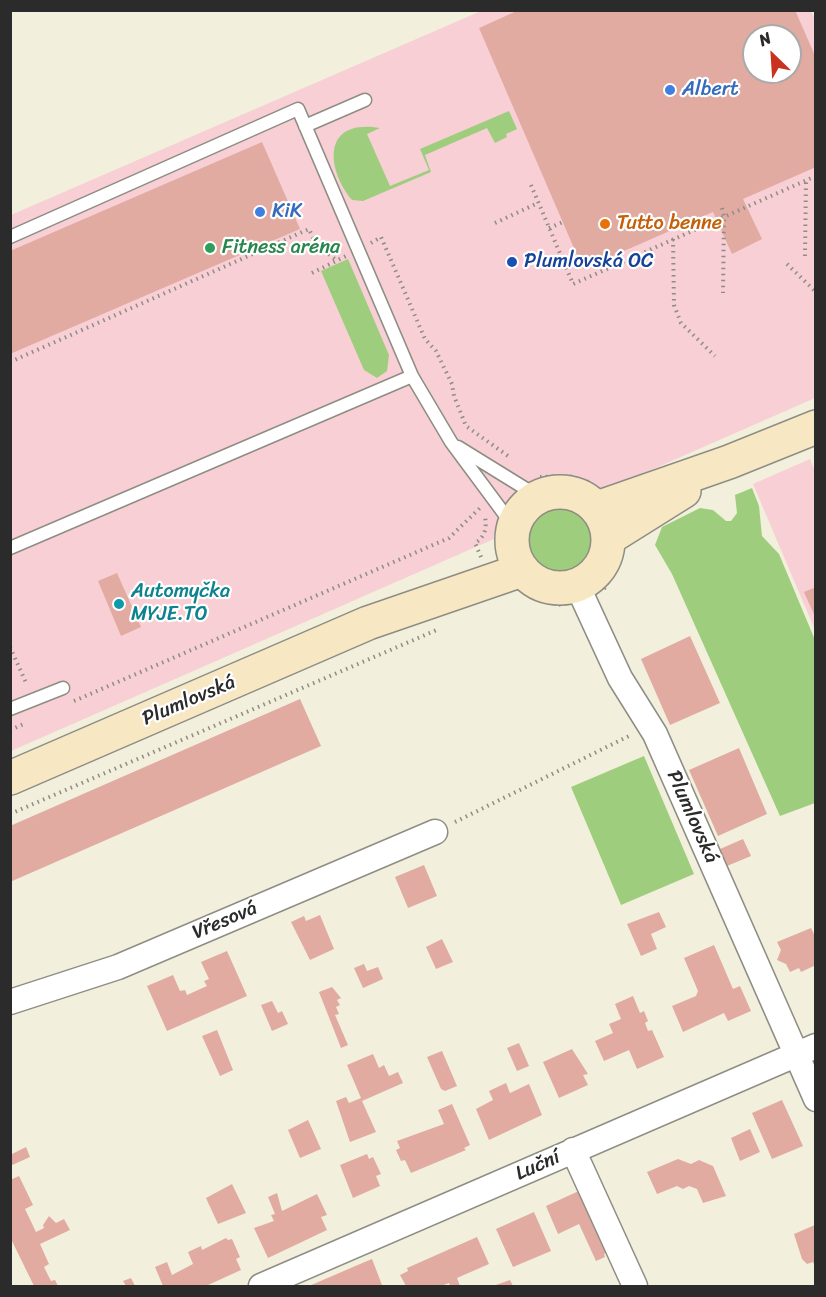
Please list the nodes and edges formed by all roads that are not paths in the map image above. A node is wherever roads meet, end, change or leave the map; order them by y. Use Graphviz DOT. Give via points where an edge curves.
graph roads {
  1 [pos="365,99"];
  2 [pos="305,126"];
  3 [pos="10,237"];
  4 [pos="412,376"];
  5 [pos="816,427"];
  6 [pos="451,442"];
  7 [pos="729,462"];
  8 [pos="594,495"];
  9 [pos="539,497"];
  10 [pos="622,530"];
  11 [pos="10,549"];
  12 [pos="519,559"];
  13 [pos="582,597"];
  14 [pos="368,623"];
  15 [pos="63,688"];
  16 [pos="10,710"];
  17 [pos="10,778"];
  18 [pos="435,832"];
  19 [pos="10,1002"];
  20 [pos="806,1050"];
  21 [pos="816,1099"];
  22 [pos="573,1150"];
  23 [pos="261,1287"];
  24 [pos="635,1287"];
  1 -- 2 [label="lane"];
  2 -- 3 [label="lane" via="298,109"];
  2 -- 4 [label="lane"];
  4 -- 6 [label="lane"];
  4 -- 11 [label="lane"];
  5 -- 7 [label="main road"];
  6 -- 9 [label="lane"];
  6 -- 12 [label="lane"];
  7 -- 8 [label="main road"];
  7 -- 10 [label="main road"];
  8 -- 9 [label="main road" via="584,498 554,492"];
  8 -- 10 [label="main road" via="607,527"];
  9 -- 12 [label="main road, Plumlovská" via="528,504"];
  10 -- 13 [label="main road"];
  12 -- 13 [label="main road" via="533,580"];
  12 -- 14 [label="main road, Plumlovská"];
  12 -- 14 [label="main road, Plumlovská" via="483,561"];
  13 -- 20 [label="street, Plumlovská" via="620,678 651,725"];
  14 -- 17 [label="main road, Plumlovská"];
  15 -- 16 [label="lane"];
  18 -- 19 [label="street, Vřesová" via="118,967"];
  20 -- 21 [label="street, Plumlovská"];
  20 -- 22 [label="street, Luční"];
  22 -- 23 [label="street, Luční"];
  22 -- 24 [label="street"];
}
